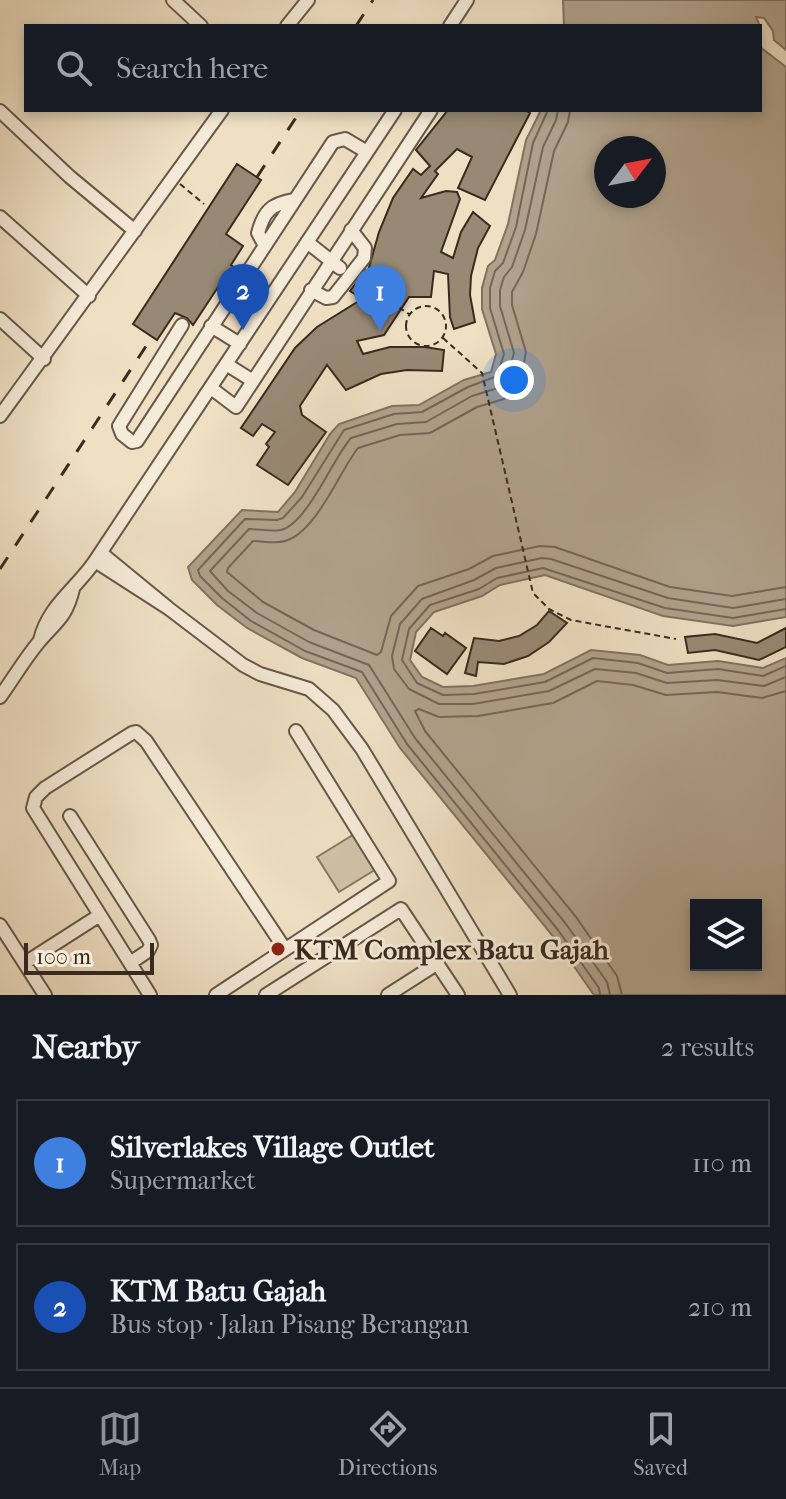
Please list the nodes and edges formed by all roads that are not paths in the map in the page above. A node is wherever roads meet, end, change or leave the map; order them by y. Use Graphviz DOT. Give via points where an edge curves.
graph roads {
  1 [pos="173,0"];
  2 [pos="467,0"];
  3 [pos="301,3"];
  4 [pos="199,24"];
  5 [pos="288,24"];
  6 [pos="451,24"];
  7 [pos="0,111"];
  8 [pos="221,112"];
  9 [pos="394,112"];
  10 [pos="430,112"];
  11 [pos="367,152"];
  12 [pos="0,217"];
  13 [pos="351,230"];
  14 [pos="135,231"];
  15 [pos="307,242"];
  16 [pos="336,264"];
  17 [pos="311,290"];
  18 [pos="89,296"];
  19 [pos="0,319"];
  20 [pos="182,325"];
  21 [pos="211,326"];
  22 [pos="171,342"];
  23 [pos="240,344"];
  24 [pos="192,355"];
  25 [pos="44,359"];
  26 [pos="226,364"];
  27 [pos="253,381"];
  28 [pos="211,388"];
  29 [pos="0,416"];
  30 [pos="113,533"];
  31 [pos="98,557"];
  32 [pos="124,576"];
  33 [pos="83,579"];
  34 [pos="0,697"];
  35 [pos="296,731"];
  36 [pos="70,816"];
  37 [pos="95,856"];
  38 [pos="72,870"];
  39 [pos="100,915"];
  40 [pos="0,925"];
  41 [pos="285,949"];
  42 [pos="25,963"];
  43 [pos="130,963"];
  44 [pos="438,963"];
  45 [pos="45,995"];
  46 [pos="150,995"];
  47 [pos="216,995"];
  48 [pos="266,995"];
  49 [pos="388,995"];
  50 [pos="458,995"];
  51 [pos="510,995"];
  1 -- 4 [label="street"];
  2 -- 6 [label="street"];
  3 -- 5 [label="street"];
  7 -- 14 [label="street"];
  8 -- 14 [label="street"];
  9 -- 11 [label="street"];
  10 -- 13 [label="street"];
  11 -- 15 [label="street"];
  11 -- 21 [label="street" via="345,139 333,142 294,200 267,210 258,233 264,244"];
  12 -- 18 [label="street"];
  13 -- 16 [label="street"];
  13 -- 17 [label="street" via="365,248 364,258 333,297"];
  14 -- 18 [label="street"];
  15 -- 16 [label="street"];
  15 -- 23 [label="street"];
  16 -- 17 [label="street"];
  17 -- 27 [label="street"];
  18 -- 25 [label="street"];
  19 -- 25 [label="street"];
  20 -- 22 [label="street"];
  21 -- 23 [label="street"];
  21 -- 24 [label="street"];
  22 -- 24 [label="street"];
  22 -- 24 [label="street" via="119,426 132,442"];
  23 -- 26 [label="street"];
  25 -- 29 [label="street"];
  26 -- 27 [label="street"];
  26 -- 28 [label="street"];
  27 -- 28 [label="street" via="236,407"];
  28 -- 30 [label="street"];
  30 -- 31 [label="street"];
  30 -- 32 [label="street"];
  31 -- 32 [label="street"];
  31 -- 33 [label="street"];
  32 -- 33 [label="street"];
  32 -- 51 [label="street" via="252,670 309,689 333,710 362,749"];
  33 -- 34 [label="street"];
  35 -- 41 [label="street" via="389,881"];
  36 -- 37 [label="street"];
  37 -- 38 [label="street"];
  37 -- 43 [label="street" via="151,945"];
  38 -- 39 [label="street"];
  38 -- 41 [label="street" via="36,815 36,797 136,732"];
  39 -- 42 [label="street"];
  39 -- 43 [label="street"];
  40 -- 42 [label="street"];
  41 -- 47 [label="street"];
  42 -- 45 [label="street"];
  43 -- 46 [label="street"];
  44 -- 48 [label="street" via="400,909"];
  44 -- 49 [label="street"];
  44 -- 50 [label="street"];
}
